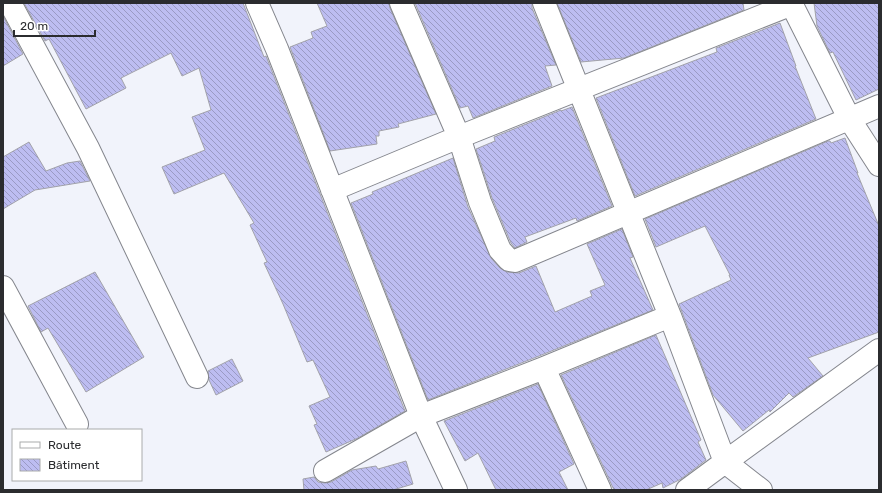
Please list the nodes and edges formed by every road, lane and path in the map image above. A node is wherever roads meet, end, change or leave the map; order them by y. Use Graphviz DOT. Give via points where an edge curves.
graph roads {
  1 [pos="10,3"];
  2 [pos="257,3"];
  3 [pos="401,3"];
  4 [pos="544,3"];
  5 [pos="791,4"];
  6 [pos="579,90"];
  7 [pos="879,106"];
  8 [pos="850,120"];
  9 [pos="459,137"];
  10 [pos="879,165"];
  11 [pos="332,190"];
  12 [pos="629,213"];
  13 [pos="3,287"];
  14 [pos="670,316"];
  15 [pos="879,350"];
  16 [pos="544,368"];
  17 [pos="197,377"];
  18 [pos="421,416"];
  19 [pos="77,424"];
  20 [pos="725,462"];
  21 [pos="325,471"];
  22 [pos="456,490"];
  23 [pos="600,490"];
  24 [pos="687,490"];
  25 [pos="761,490"];
  1 -- 17 [label="street" via="88,148"];
  2 -- 11 [label="street"];
  3 -- 9 [label="street"];
  4 -- 6 [label="street"];
  5 -- 6 [label="street"];
  5 -- 8 [label="street"];
  6 -- 9 [label="street"];
  6 -- 12 [label="street"];
  7 -- 8 [label="street"];
  8 -- 10 [label="street"];
  8 -- 12 [label="street"];
  9 -- 11 [label="street"];
  9 -- 12 [label="street" via="480,202 500,250 509,260 515,261"];
  11 -- 18 [label="street"];
  12 -- 14 [label="street"];
  13 -- 19 [label="street"];
  14 -- 16 [label="street"];
  14 -- 20 [label="street"];
  15 -- 20 [label="street"];
  16 -- 18 [label="street"];
  16 -- 23 [label="street"];
  18 -- 21 [label="street"];
  18 -- 22 [label="street"];
  20 -- 24 [label="street"];
  20 -- 25 [label="street"];
}
